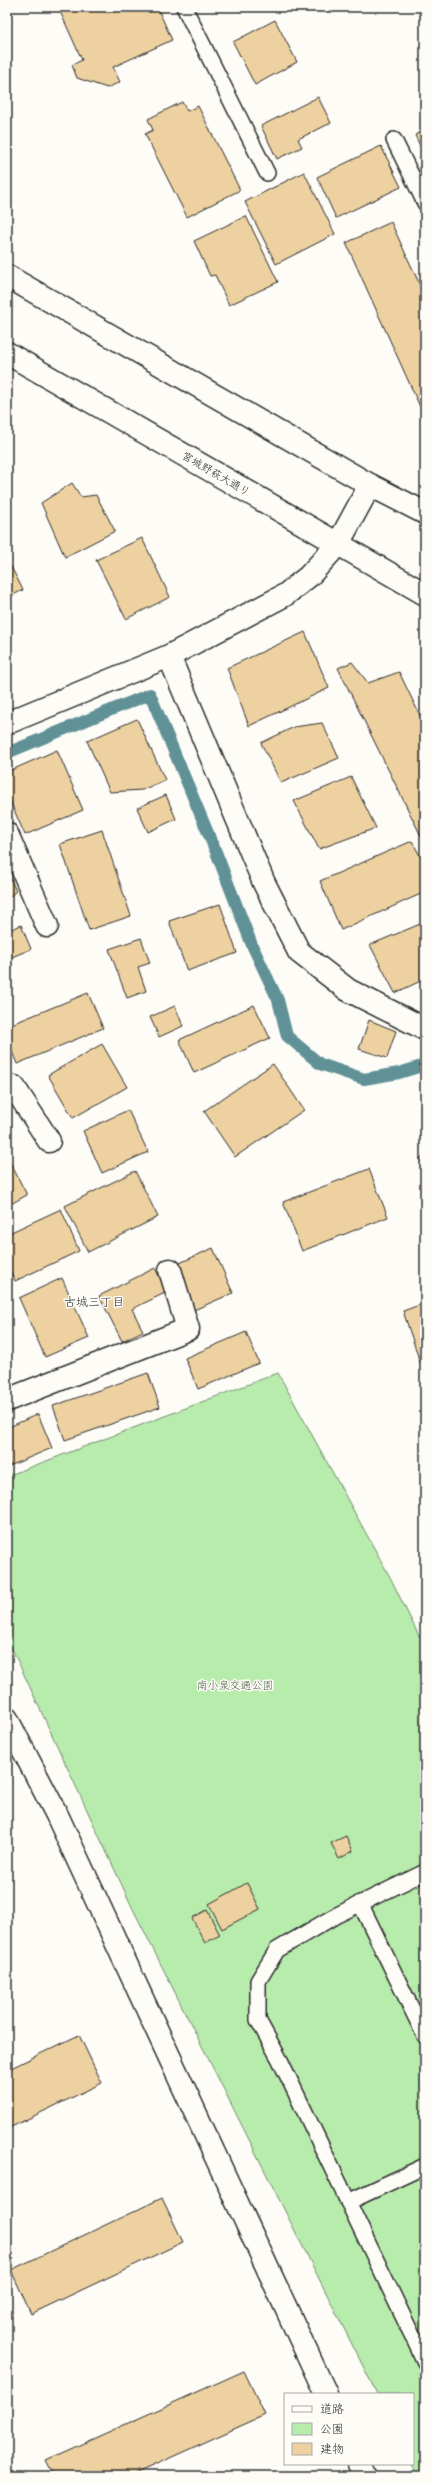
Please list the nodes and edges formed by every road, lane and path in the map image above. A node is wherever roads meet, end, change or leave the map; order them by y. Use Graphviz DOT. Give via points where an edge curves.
graph roads {
  1 [pos="184,7"];
  2 [pos="394,140"];
  3 [pos="267,173"];
  4 [pos="425,203"];
  5 [pos="7,276"];
  6 [pos="7,353"];
  7 [pos="370,485"];
  8 [pos="425,513"];
  9 [pos="338,544"];
  10 [pos="425,594"];
  11 [pos="169,656"];
  12 [pos="7,723"];
  13 [pos="7,834"];
  14 [pos="47,926"];
  15 [pos="425,1029"];
  16 [pos="7,1091"];
  17 [pos="49,1141"];
  18 [pos="170,1270"];
  19 [pos="7,1400"];
  20 [pos="7,1719"];
  21 [pos="425,1872"];
  22 [pos="360,1903"];
  23 [pos="425,2036"];
  24 [pos="425,2166"];
  25 [pos="348,2202"];
  26 [pos="425,2362"];
  27 [pos="326,2393"];
  28 [pos="359,2465"];
  29 [pos="364,2476"];
  1 -- 3 [label="lane"];
  2 -- 4 [label="lane"];
  5 -- 7 [label="street"];
  6 -- 9 [label="street, 宮城野萩大通り"];
  7 -- 8 [label="street"];
  7 -- 9 [label="street"];
  9 -- 10 [label="street, 宮城野萩大通り"];
  9 -- 11 [label="street" via="309,576 285,595"];
  11 -- 12 [label="street"];
  11 -- 15 [label="street" via="264,883 299,952 348,990"];
  13 -- 14 [label="street"];
  16 -- 17 [label="street" via="14,1087"];
  18 -- 19 [label="street" via="188,1329"];
  20 -- 27 [label="street" via="57,1815"];
  21 -- 22 [label="lane"];
  22 -- 23 [label="lane"];
  22 -- 25 [label="lane" via="277,1950 258,1981 258,2020"];
  24 -- 25 [label="lane"];
  25 -- 26 [label="lane"];
  28 -- 29 [label="street"];
}
